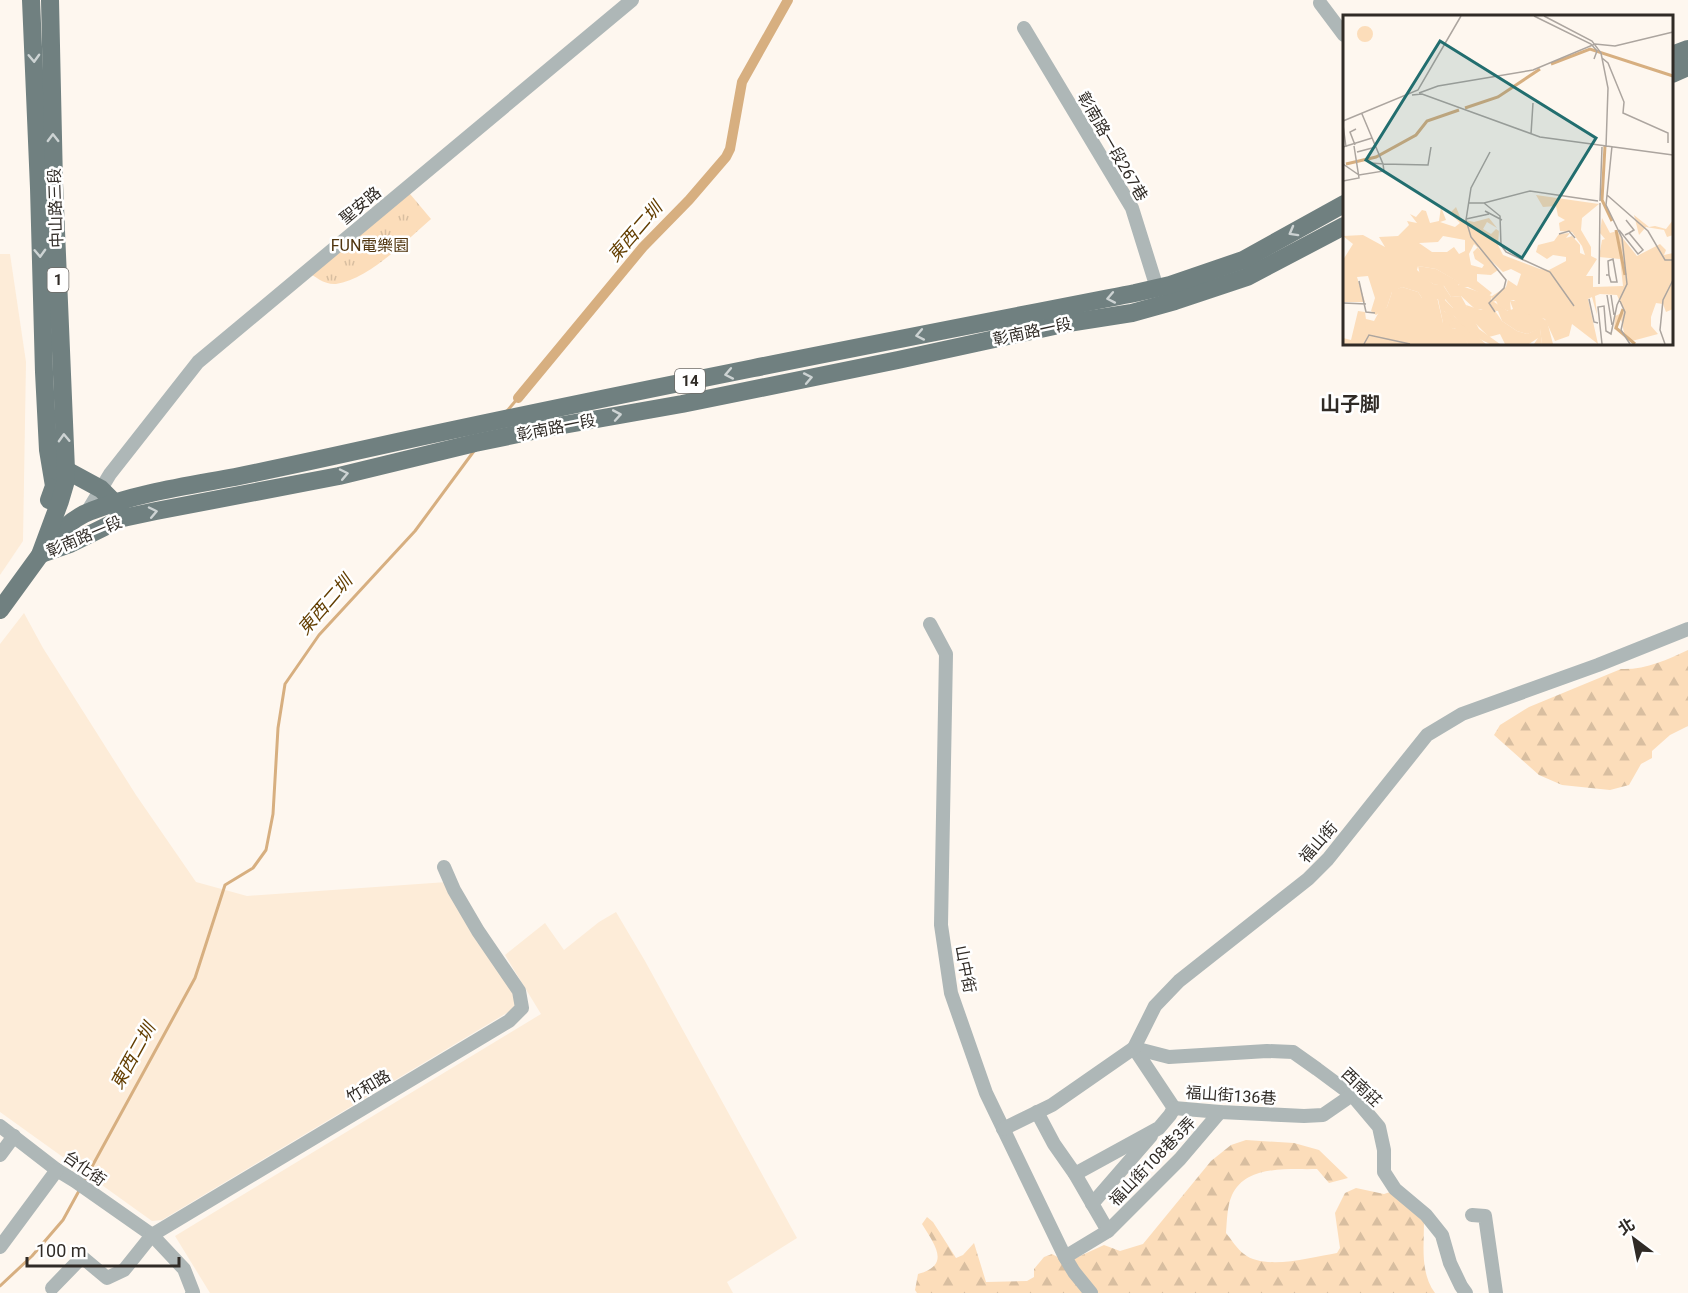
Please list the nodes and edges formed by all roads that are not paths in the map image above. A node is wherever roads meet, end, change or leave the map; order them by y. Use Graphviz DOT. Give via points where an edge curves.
graph roads {
  1 [pos="31,0"];
  2 [pos="50,0"];
  3 [pos="632,0"];
  4 [pos="1320,3"];
  5 [pos="1024,28"];
  6 [pos="1343,34"];
  7 [pos="1688,49"];
  8 [pos="1673,54"];
  9 [pos="1688,68"];
  10 [pos="1673,73"];
  11 [pos="1343,205"];
  12 [pos="1343,227"];
  13 [pos="1157,288"];
  14 [pos="59,478"];
  15 [pos="103,505"];
  16 [pos="40,555"];
  17 [pos="0,610"];
  18 [pos="930,624"];
  19 [pos="1688,629"];
  20 [pos="444,867"];
  21 [pos="1134,1048"];
  22 [pos="1352,1095"];
  23 [pos="1174,1108"];
  24 [pos="1038,1112"];
  25 [pos="1220,1112"];
  26 [pos="0,1126"];
  27 [pos="1159,1128"];
  28 [pos="1004,1129"];
  29 [pos="14,1136"];
  30 [pos="0,1155"];
  31 [pos="57,1170"];
  32 [pos="1075,1174"];
  33 [pos="1092,1204"];
  34 [pos="1472,1215"];
  35 [pos="1108,1231"];
  36 [pos="152,1235"];
  37 [pos="0,1247"];
  38 [pos="1065,1257"];
  39 [pos="52,1288"];
  40 [pos="192,1293"];
  41 [pos="1092,1293"];
  42 [pos="1466,1293"];
  43 [pos="1496,1293"];
  1 -- 14 [label="main road, 中山路三段 / 1, one-way" via="48,450"];
  14 -- 2 [label="main road, 中山路三段 / 1, one-way"];
  3 -- 15 [label="street, 聖安路" via="198,362 110,474"];
  4 -- 6 [label="street"];
  5 -- 13 [label="street, 彰南路一段267巷" via="1132,208"];
  7 -- 8 [label="main road"];
  9 -- 10 [label="main road"];
  11 -- 13 [label="main road, 彰南路一段 / 14, one-way" via="1243,260"];
  15 -- 12 [label="main road, 彰南路一段 / 14, one-way" via="339,476 541,429 1132,312 1247,277"];
  13 -- 15 [label="main road, 彰南路一段 / 14, one-way" via="499,420"];
  14 -- 15 [label="main road"];
  14 -- 16 [label="main road, 中山路三段 / 1" via="54,520"];
  15 -- 16 [label="main road, 彰南路一段 / 14" via="59,532"];
  15 -- 16 [label="main road, 彰南路一段 / 14" via="70,544"];
  16 -- 17 [label="main road, 中山路三段 / 1"];
  18 -- 28 [label="street, 山中街" via="946,654 941,925 951,993 986,1093"];
  19 -- 21 [label="street, 福山街" via="1462,714 1427,735 1308,879 1179,981 1155,1006"];
  20 -- 36 [label="street, 竹和路" via="478,932 519,991 522,1008 509,1021"];
  21 -- 22 [label="street, 西南莊" via="1169,1057 1293,1052"];
  21 -- 23 [label="street, 福山街136巷"];
  21 -- 24 [label="street, 福山街"];
  22 -- 25 [label="street, 福山街136巷" via="1323,1115"];
  22 -- 42 [label="street, 西南莊" via="1379,1127 1384,1172 1395,1189 1426,1215 1442,1235 1450,1263"];
  23 -- 25 [label="street, 福山街136巷"];
  23 -- 27 [label="street"];
  24 -- 28 [label="street, 福山街"];
  24 -- 32 [label="street"];
  25 -- 35 [label="street, 福山街108巷3弄" via="1180,1159"];
  26 -- 29 [label="street, 台化街"];
  27 -- 32 [label="street"];
  27 -- 33 [label="street"];
  28 -- 38 [label="street, 山中街"];
  29 -- 30 [label="street"];
  29 -- 31 [label="street, 台化街"];
  31 -- 36 [label="street, 台化街"];
  31 -- 37 [label="street"];
  32 -- 33 [label="street"];
  33 -- 35 [label="street"];
  34 -- 43 [label="street" via="1485,1216"];
  35 -- 38 [label="street, 福山街108巷3弄"];
  36 -- 39 [label="street" via="124,1270 107,1278 82,1257"];
  36 -- 40 [label="street" via="184,1269"];
  38 -- 41 [label="street, 山中街"];
}
